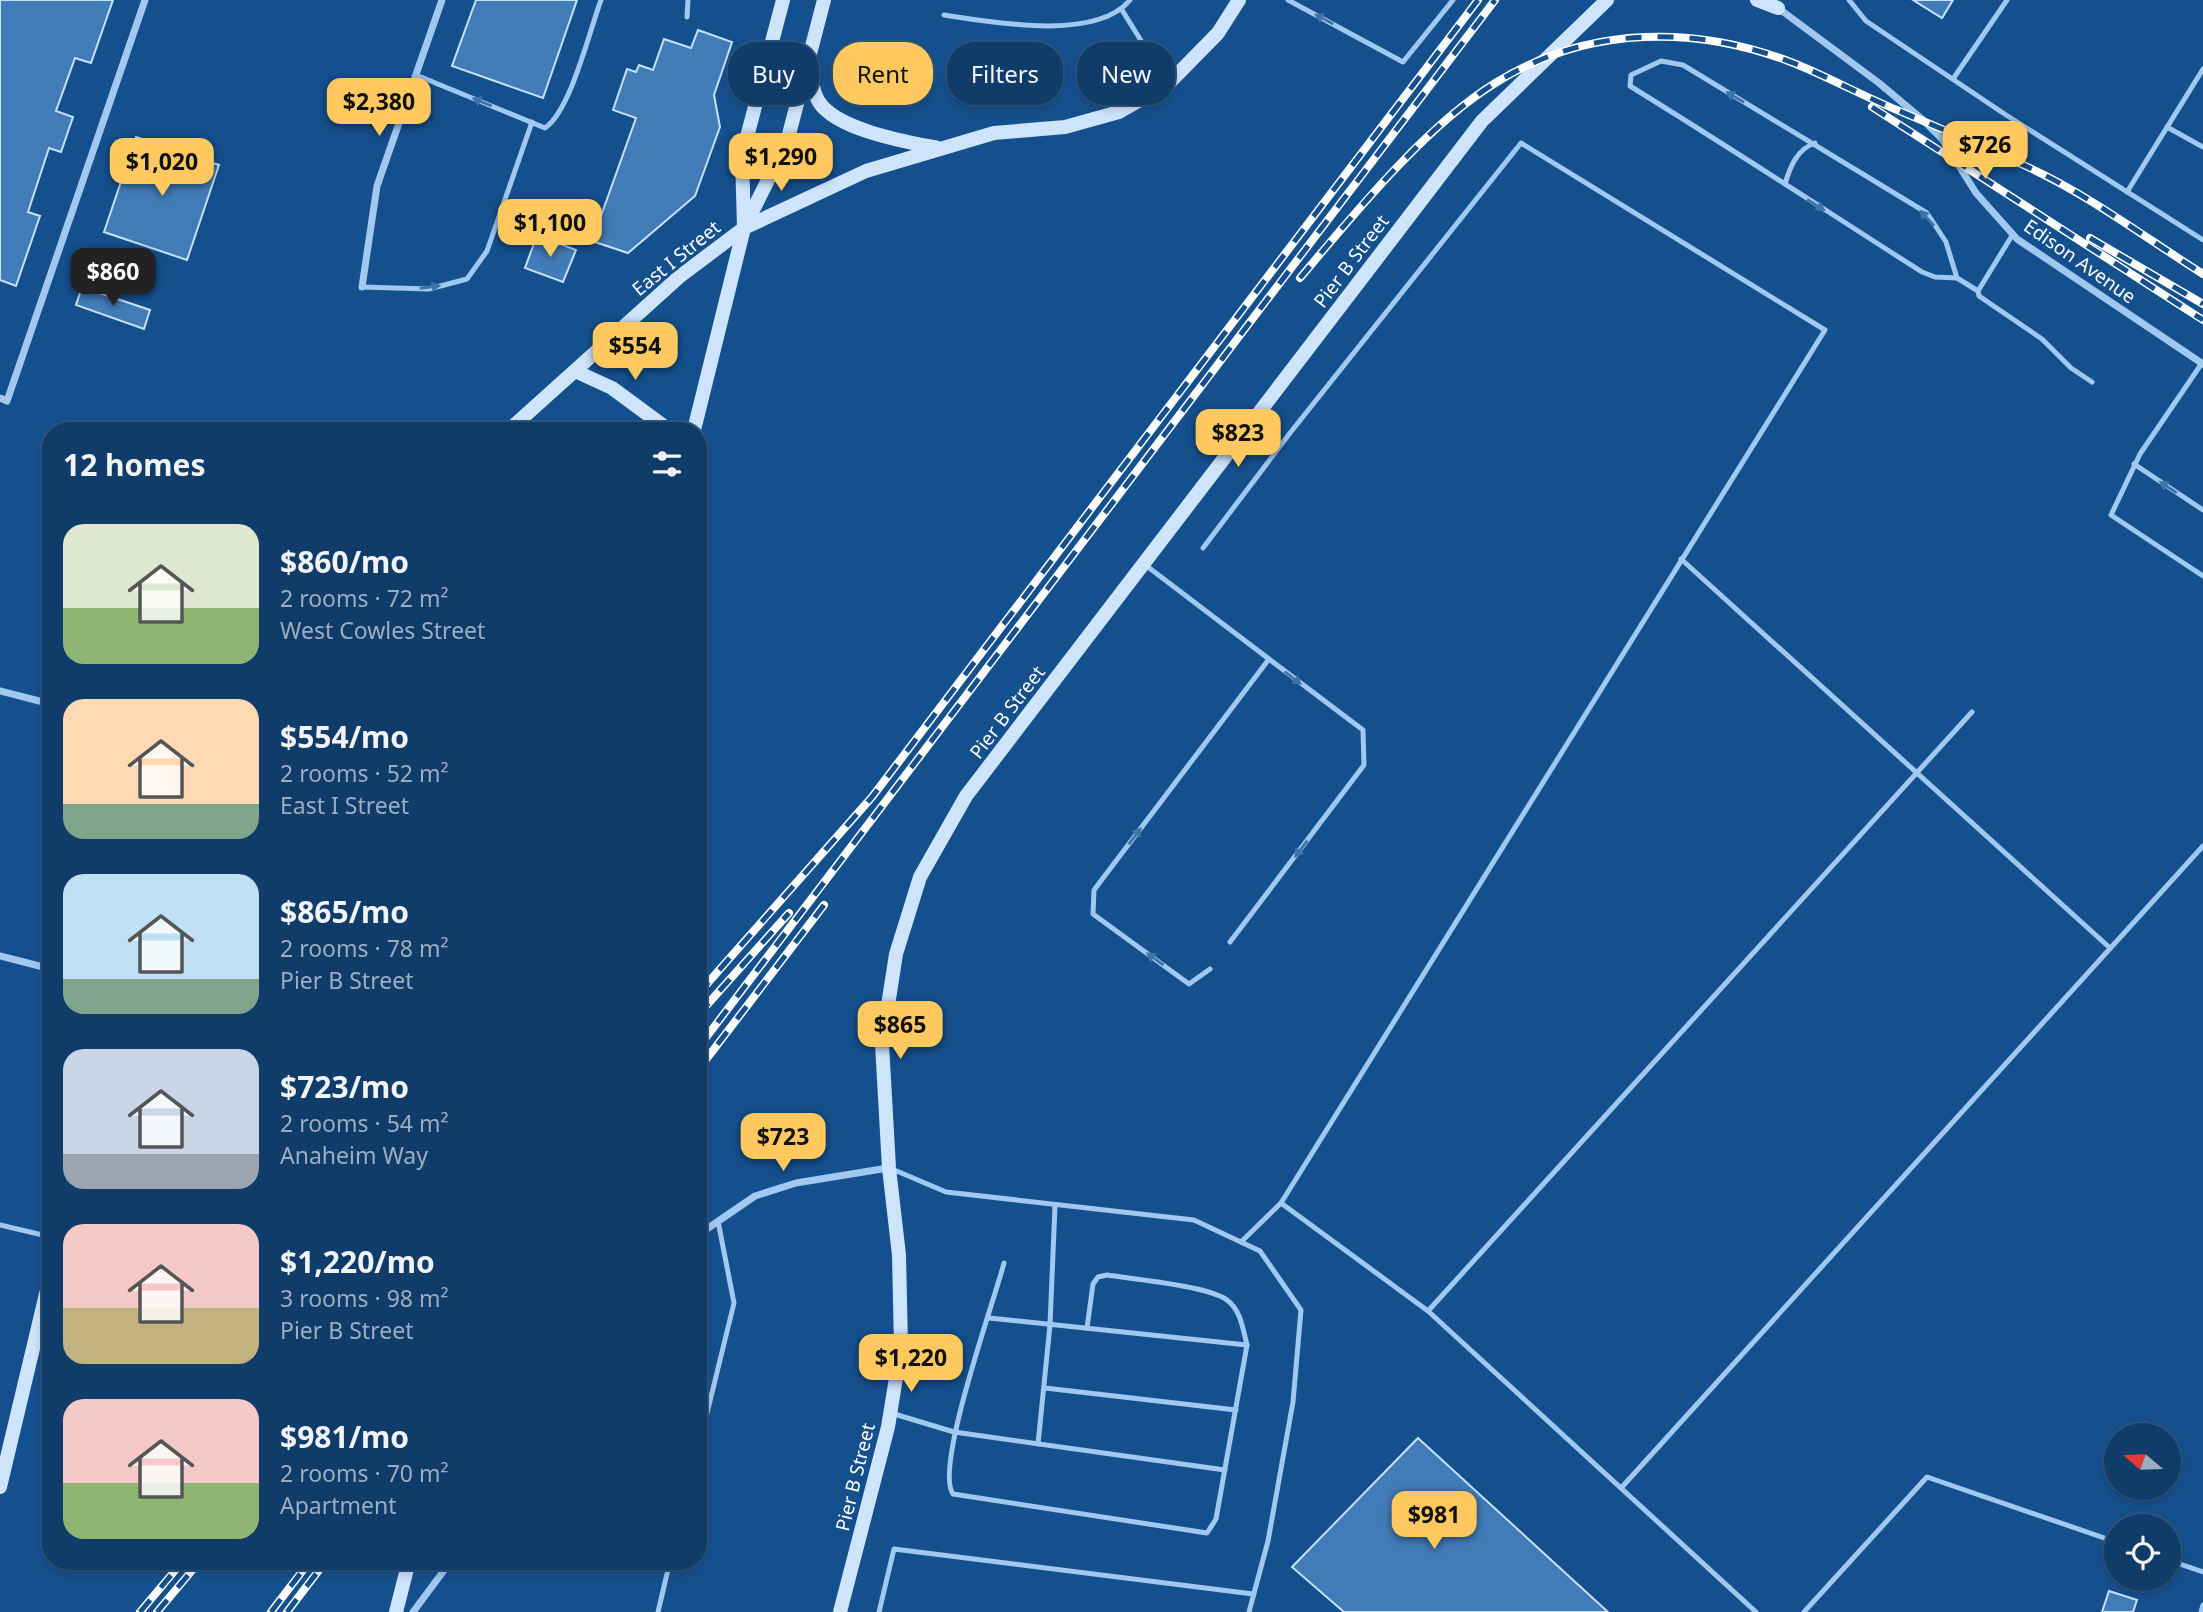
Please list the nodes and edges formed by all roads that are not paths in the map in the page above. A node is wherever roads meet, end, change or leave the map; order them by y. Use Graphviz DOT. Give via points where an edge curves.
graph roads {
  1 [pos="145,0"];
  2 [pos="442,0"];
  3 [pos="601,0"];
  4 [pos="688,0"];
  5 [pos="783,0"];
  6 [pos="824,0"];
  7 [pos="1130,0"];
  8 [pos="1239,0"];
  9 [pos="1288,0"];
  10 [pos="1453,0"];
  11 [pos="1619,0"];
  12 [pos="1757,0"];
  13 [pos="1849,0"];
  14 [pos="2007,0"];
  15 [pos="1602,3"];
  16 [pos="1774,3"];
  17 [pos="1122,10"];
  18 [pos="944,15"];
  19 [pos="687,17"];
  20 [pos="813,42"];
  21 [pos="1142,42"];
  22 [pos="2203,69"];
  23 [pos="416,75"];
  24 [pos="1175,76"];
  25 [pos="1953,79"];
  26 [pos="819,103"];
  27 [pos="796,105"];
  28 [pos="1131,105"];
  29 [pos="532,122"];
  30 [pos="2167,127"];
  31 [pos="1815,143"];
  32 [pos="2203,147"];
  33 [pos="940,149"];
  34 [pos="1784,184"];
  35 [pos="2127,192"];
  36 [pos="744,228"];
  37 [pos="2013,234"];
  38 [pos="2203,240"];
  39 [pos="1958,278"];
  40 [pos="362,287"];
  41 [pos="1978,291"];
  42 [pos="2202,364"];
  43 [pos="575,371"];
  44 [pos="2092,382"];
  45 [pos="3,400"];
  46 [pos="518,422"];
  47 [pos="658,422"];
  48 [pos="696,422"];
  49 [pos="2134,464"];
  50 [pos="2203,510"];
  51 [pos="1203,548"];
  52 [pos="1681,559"];
  53 [pos="1143,564"];
  54 [pos="2203,576"];
  55 [pos="1269,659"];
  56 [pos="0,691"];
  57 [pos="42,702"];
  58 [pos="1972,712"];
  59 [pos="1918,774"];
  60 [pos="2203,846"];
  61 [pos="1230,942"];
  62 [pos="2110,948"];
  63 [pos="0,956"];
  64 [pos="42,967"];
  65 [pos="1210,969"];
  66 [pos="889,1168"];
  67 [pos="1281,1203"];
  68 [pos="1055,1206"];
  69 [pos="718,1221"];
  70 [pos="0,1225"];
  71 [pos="707,1229"];
  72 [pos="42,1235"];
  73 [pos="1241,1242"];
  74 [pos="1004,1264"];
  75 [pos="42,1311"];
  76 [pos="1428,1311"];
  77 [pos="989,1318"];
  78 [pos="1050,1325"];
  79 [pos="1087,1328"];
  80 [pos="1247,1345"];
  81 [pos="1045,1388"];
  82 [pos="1236,1410"];
  83 [pos="707,1413"];
  84 [pos="891,1413"];
  85 [pos="954,1432"];
  86 [pos="1038,1444"];
  87 [pos="1224,1470"];
  88 [pos="0,1487"];
  89 [pos="1622,1487"];
  90 [pos="2104,1538"];
  91 [pos="2181,1564"];
  92 [pos="407,1570"];
  93 [pos="445,1570"];
  94 [pos="668,1570"];
  95 [pos="2203,1572"];
  96 [pos="1253,1594"];
  97 [pos="2203,1605"];
  98 [pos="396,1612"];
  99 [pos="412,1612"];
  100 [pos="658,1612"];
  101 [pos="840,1612"];
  102 [pos="878,1612"];
  103 [pos="1249,1612"];
  104 [pos="1756,1612"];
  105 [pos="1804,1612"];
  106 [pos="2201,1612"];
  1 -- 45 [label="street"];
  2 -- 23 [label="street"];
  3 -- 29 [label="lane" via="554,121 545,128"];
  4 -- 19 [label="lane"];
  5 -- 36 [label="main road" via="742,156"];
  6 -- 20 [label="main road"];
  7 -- 17 [label="lane"];
  8 -- 24 [label="main road, East I Street" via="1218,33"];
  10 -- 9 [label="lane, one-way" via="1403,62"];
  11 -- 15 [label="main road"];
  12 -- 16 [label="main road"];
  13 -- 25 [label="lane" via="1866,21"];
  14 -- 25 [label="lane"];
  15 -- 53 [label="main road, Pier B Street" via="1482,121"];
  16 -- 37 [label="street, Edison Avenue" via="1923,120 1942,139 1976,193"];
  17 -- 18 [label="lane" via="1089,22 1015,26"];
  17 -- 21 [label="lane"];
  22 -- 30 [label="lane"];
  29 -- 23 [label="lane, one-way"];
  23 -- 40 [label="street" via="377,186"];
  25 -- 35 [label="lane"];
  26 -- 33 [label="main road" via="850,125"];
  27 -- 36 [label="main road" via="787,142"];
  28 -- 33 [label="main road, East I Street" via="1066,127 994,133"];
  40 -- 29 [label="lane, one-way" via="429,289 467,279 487,251"];
  30 -- 32 [label="lane"];
  30 -- 35 [label="lane"];
  31 -- 34 [label="lane" via="1794,160"];
  31 -- 34 [label="lane, one-way" via="1683,65 1661,61 1631,75 1630,86"];
  39 -- 31 [label="lane, one-way" via="1946,242 1927,213"];
  33 -- 36 [label="main road, East I Street" via="866,171"];
  34 -- 39 [label="lane, one-way" via="1923,272"];
  35 -- 38 [label="lane"];
  36 -- 43 [label="main road, East I Street" via="679,276"];
  36 -- 48 [label="main road"];
  37 -- 41 [label="lane"];
  37 -- 42 [label="street, Edison Avenue"];
  39 -- 41 [label="lane"];
  41 -- 44 [label="lane" via="1981,300 2042,339"];
  42 -- 49 [label="lane"];
  43 -- 46 [label="main road, East I Street"];
  43 -- 47 [label="main road" via="612,388"];
  50 -- 49 [label="lane, one-way"];
  49 -- 54 [label="lane" via="2111,516"];
  51 -- 52 [label="lane" via="1521,143 1825,330"];
  52 -- 59 [label="lane"];
  52 -- 67 [label="lane"];
  53 -- 55 [label="lane"];
  53 -- 66 [label="main road, Pier B Street" via="967,796 920,877 896,954 882,1044"];
  55 -- 61 [label="lane, one-way" via="1363,730 1364,765"];
  65 -- 55 [label="lane, one-way" via="1189,984 1093,914 1094,890"];
  56 -- 57 [label="street"];
  58 -- 59 [label="lane"];
  59 -- 62 [label="lane"];
  59 -- 76 [label="lane"];
  60 -- 62 [label="lane"];
  62 -- 89 [label="lane"];
  63 -- 64 [label="street"];
  66 -- 68 [label="lane" via="946,1192"];
  66 -- 69 [label="street" via="796,1183 755,1196"];
  66 -- 84 [label="main road, Pier B Street" via="899,1255 901,1347"];
  67 -- 73 [label="lane"];
  67 -- 76 [label="lane"];
  68 -- 73 [label="lane" via="1194,1220"];
  68 -- 78 [label="lane"];
  69 -- 71 [label="street"];
  69 -- 83 [label="lane" via="734,1303"];
  70 -- 72 [label="lane"];
  73 -- 96 [label="lane" via="1260,1251 1301,1310 1293,1402 1268,1541"];
  74 -- 77 [label="lane"];
  75 -- 88 [label="main road"];
  76 -- 89 [label="lane"];
  77 -- 78 [label="lane"];
  77 -- 85 [label="lane"];
  78 -- 79 [label="lane"];
  78 -- 81 [label="lane"];
  79 -- 80 [label="lane"];
  79 -- 80 [label="lane" via="1093,1284 1107,1275 1209,1292 1228,1300 1241,1318"];
  80 -- 82 [label="lane"];
  81 -- 82 [label="lane"];
  81 -- 86 [label="lane"];
  82 -- 87 [label="lane"];
  84 -- 85 [label="lane"];
  84 -- 101 [label="main road, Pier B Street"];
  85 -- 86 [label="lane"];
  85 -- 87 [label="lane" via="947,1479 953,1494 1200,1534 1213,1527"];
  86 -- 87 [label="lane"];
  89 -- 104 [label="lane"];
  90 -- 105 [label="lane" via="1927,1477"];
  91 -- 95 [label="lane"];
  92 -- 98 [label="main road"];
  93 -- 99 [label="street"];
  94 -- 100 [label="lane"];
  96 -- 102 [label="lane" via="894,1549"];
  96 -- 103 [label="lane"];
  97 -- 106 [label="lane"];
}
